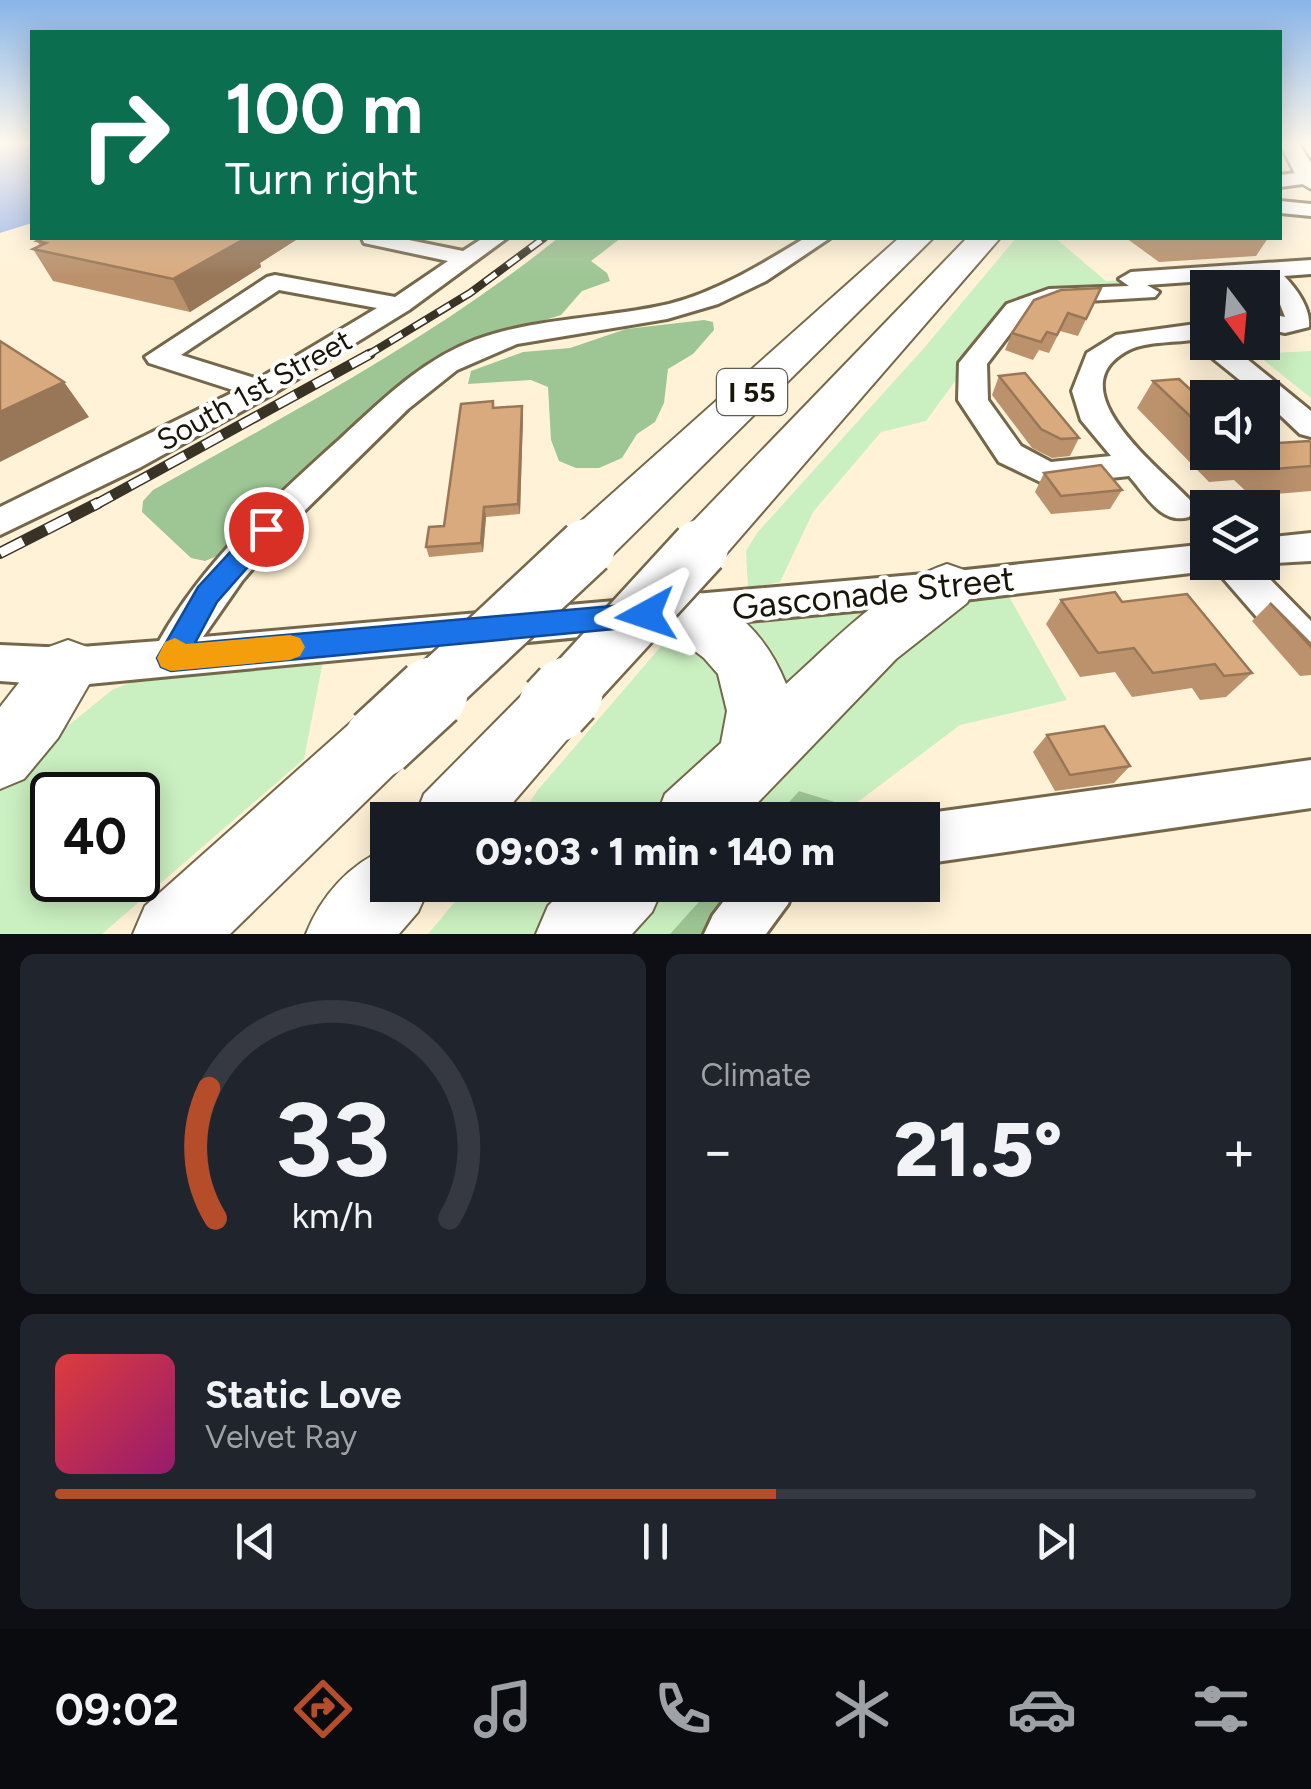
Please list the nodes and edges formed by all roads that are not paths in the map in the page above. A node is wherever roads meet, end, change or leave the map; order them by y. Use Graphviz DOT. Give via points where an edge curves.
graph roads {
  1 [pos="1282,206"];
  2 [pos="1311,210"];
  3 [pos="381,240"];
  4 [pos="493,240"];
  5 [pos="816,240"];
  6 [pos="916,240"];
  7 [pos="982,240"];
  8 [pos="467,259"];
  9 [pos="1269,260"];
  10 [pos="1310,267"];
  11 [pos="1239,270"];
  12 [pos="1275,270"];
  13 [pos="1280,280"];
  14 [pos="1190,282"];
  15 [pos="1139,285"];
  16 [pos="400,305"];
  17 [pos="1280,325"];
  18 [pos="1190,327"];
  19 [pos="1190,339"];
  20 [pos="1230,360"];
  21 [pos="261,389"];
  22 [pos="1306,422"];
  23 [pos="1137,464"];
  24 [pos="1177,508"];
  25 [pos="0,522"];
  26 [pos="1311,546"];
  27 [pos="1280,550"];
  28 [pos="1190,560"];
  29 [pos="1247,580"];
  30 [pos="946,587"];
  31 [pos="686,611"];
  32 [pos="1311,649"];
  33 [pos="171,658"];
  34 [pos="0,663"];
  35 [pos="68,666"];
  36 [pos="0,756"];
  37 [pos="751,760"];
  38 [pos="1311,784"];
  39 [pos="466,802"];
  40 [pos="709,802"];
  41 [pos="940,836"];
  42 [pos="375,902"];
  43 [pos="608,902"];
  44 [pos="756,902"];
  45 [pos="173,934"];
  46 [pos="346,934"];
  47 [pos="576,934"];
  48 [pos="732,934"];
  1 -- 2 [label="street"];
  3 -- 8 [label="street"];
  4 -- 8 [label="street, South 1st Street"];
  5 -- 33 [label="street" via="724,294 518,336 431,375 286,506 208,594"];
  6 -- 45 [label="highway, I 55, bridge"];
  7 -- 39 [label="highway, I 55, bridge"];
  8 -- 16 [label="street, South 1st Street"];
  9 -- 10 [label="street"];
  9 -- 11 [label="street"];
  9 -- 12 [label="street"];
  13 -- 17 [label="street" via="1300,322"];
  14 -- 15 [label="street"];
  15 -- 18 [label="street"];
  15 -- 23 [label="street" via="1049,296 1016,309 973,362 974,400 1010,454 1047,474"];
  16 -- 21 [label="street, South 1st Street"];
  16 -- 21 [label="street" via="275,282 159,357"];
  19 -- 23 [label="street" via="1125,341 1096,359 1086,391 1096,420"];
  20 -- 22 [label="street"];
  21 -- 25 [label="street, South 1st Street"];
  23 -- 24 [label="street"];
  26 -- 27 [label="street"];
  28 -- 30 [label="street, Gasconade Street"];
  29 -- 32 [label="street"];
  30 -- 31 [label="street, Gasconade Street"];
  30 -- 37 [label="highway" via="874,641"];
  31 -- 33 [label="street, Gasconade Street"];
  31 -- 37 [label="highway" via="725,635 752,673 760,712"];
  33 -- 35 [label="street, Gasconade Street"];
  34 -- 35 [label="street, Gasconade Street"];
  35 -- 36 [label="highway"];
  37 -- 40 [label="highway"];
  38 -- 41 [label="street"];
  42 -- 46 [label="highway"];
  43 -- 47 [label="highway"];
  44 -- 48 [label="street"];
}
